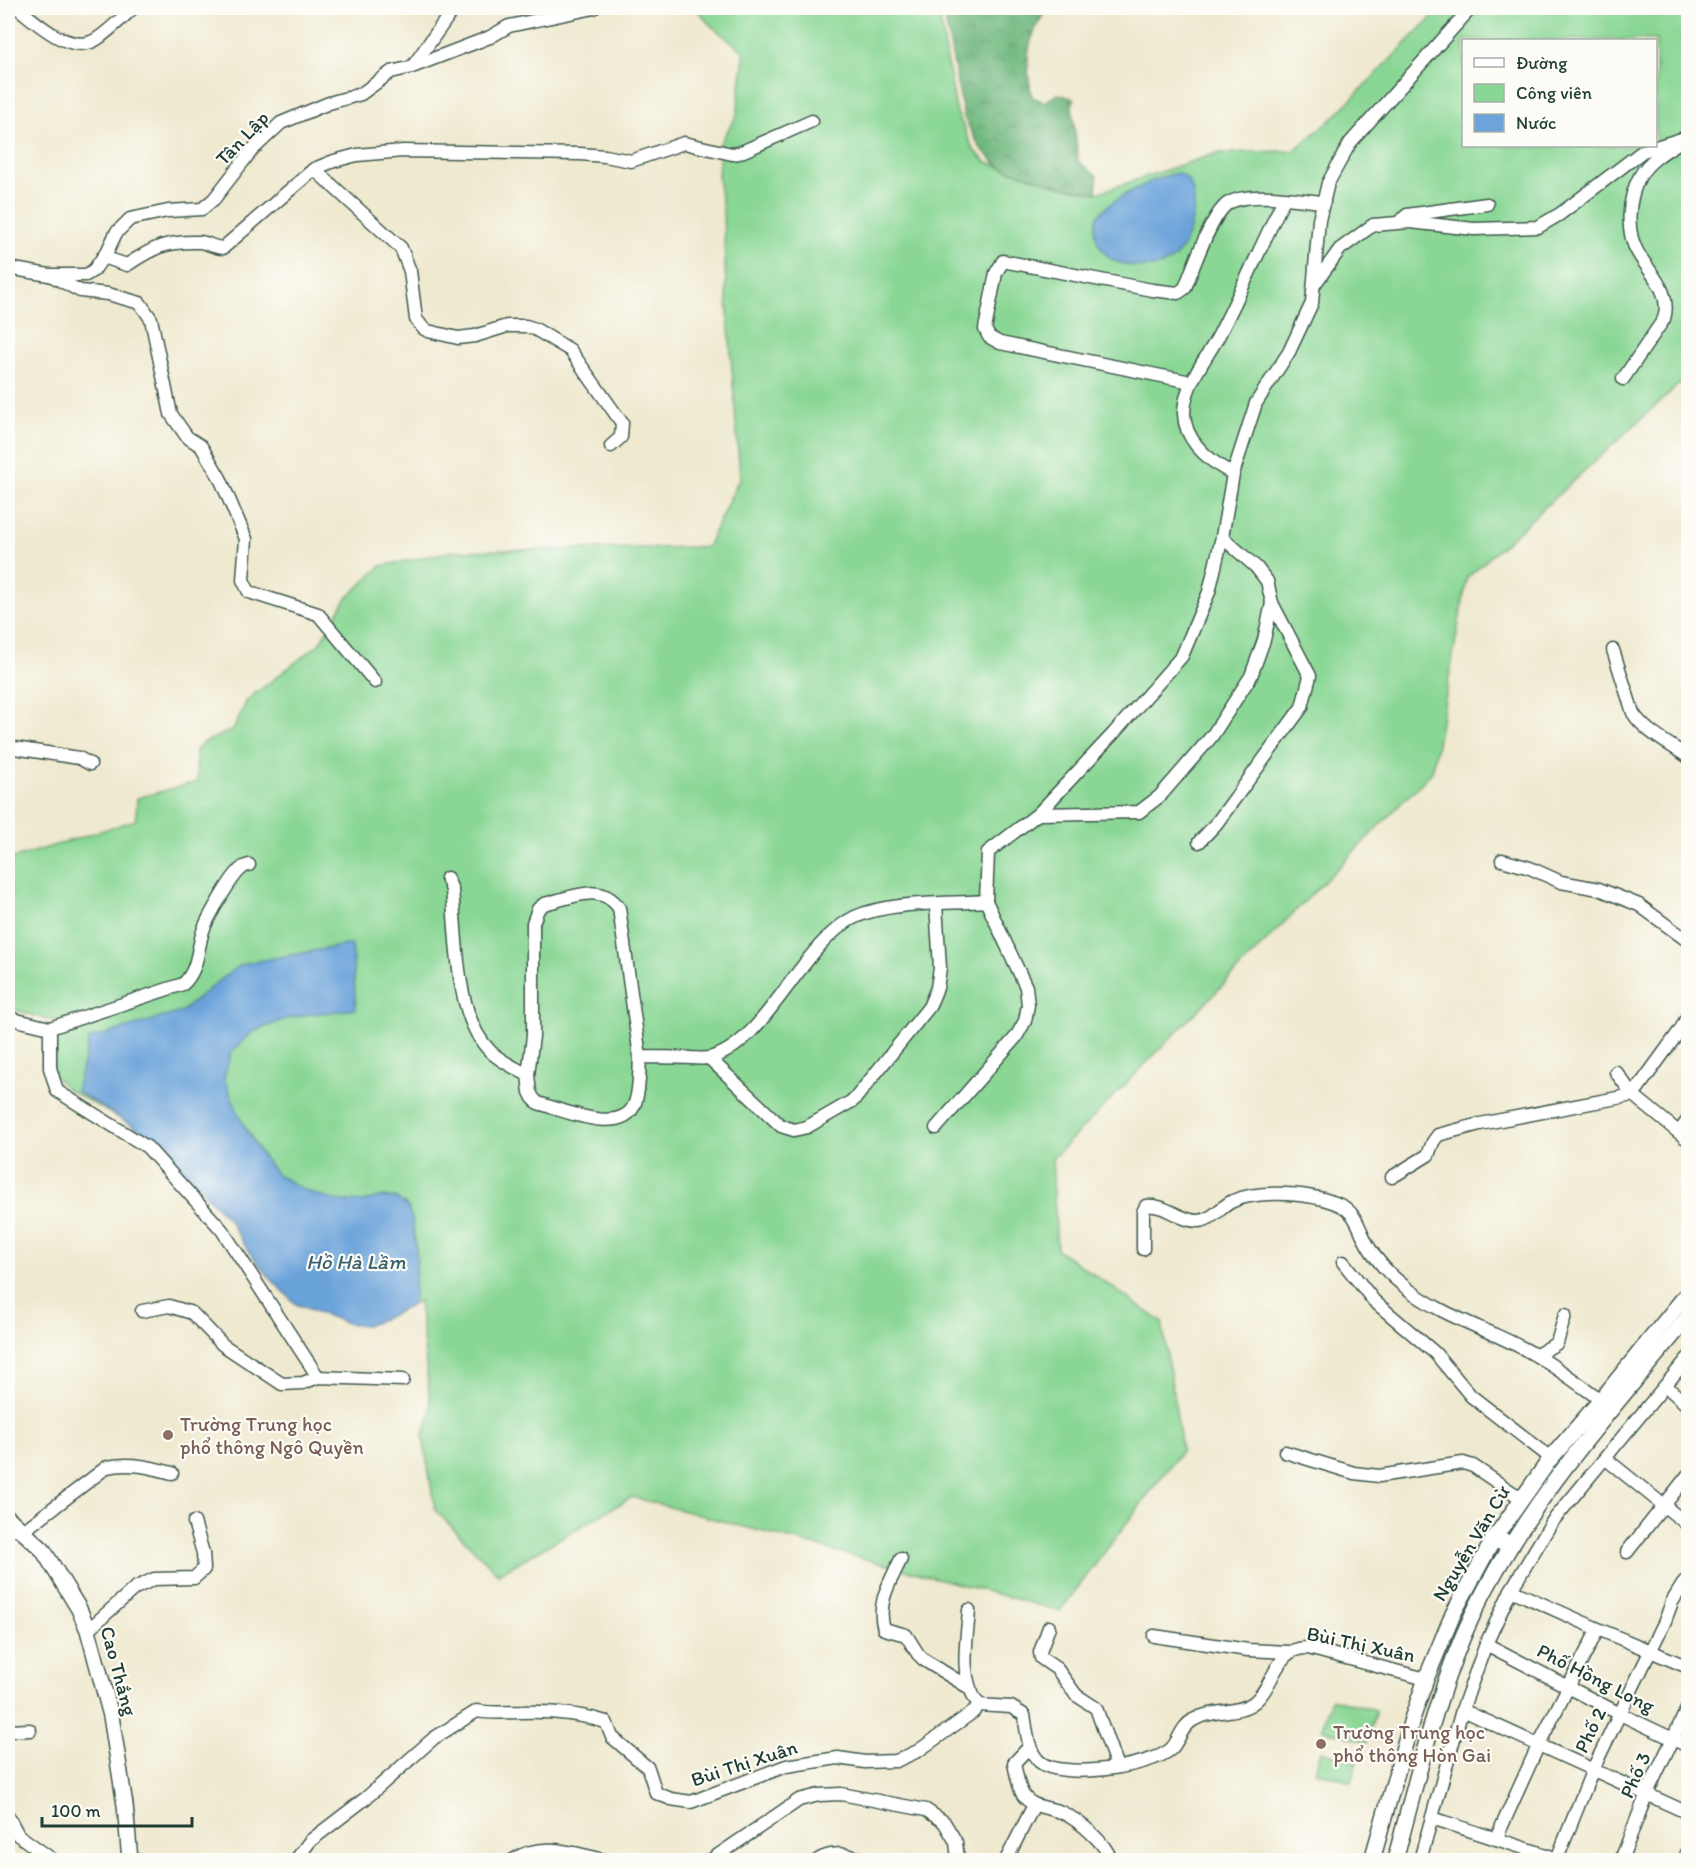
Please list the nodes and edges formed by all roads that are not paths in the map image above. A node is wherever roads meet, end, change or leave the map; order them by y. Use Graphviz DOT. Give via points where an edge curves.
graph roads {
  1 [pos="18,8"];
  2 [pos="133,8"];
  3 [pos="454,8"];
  4 [pos="594,8"];
  5 [pos="1471,8"];
  6 [pos="412,67"];
  7 [pos="812,121"];
  8 [pos="1688,137"];
  9 [pos="1656,147"];
  10 [pos="1657,147"];
  11 [pos="314,170"];
  12 [pos="1284,199"];
  13 [pos="1324,202"];
  14 [pos="1487,204"];
  15 [pos="1396,223"];
  16 [pos="103,257"];
  17 [pos="8,268"];
  18 [pos="49,275"];
  19 [pos="1314,286"];
  20 [pos="1623,379"];
  21 [pos="1191,382"];
  22 [pos="611,446"];
  23 [pos="1233,474"];
  24 [pos="1222,537"];
  25 [pos="1272,603"];
  26 [pos="1613,650"];
  27 [pos="375,682"];
  28 [pos="8,747"];
  29 [pos="1689,757"];
  30 [pos="90,764"];
  31 [pos="1038,814"];
  32 [pos="1199,842"];
  33 [pos="1502,860"];
  34 [pos="249,866"];
  35 [pos="447,878"];
  36 [pos="986,901"];
  37 [pos="936,904"];
  38 [pos="1689,941"];
  39 [pos="1689,1015"];
  40 [pos="8,1018"];
  41 [pos="50,1028"];
  42 [pos="1685,1032"];
  43 [pos="640,1057"];
  44 [pos="709,1058"];
  45 [pos="1616,1072"];
  46 [pos="528,1075"];
  47 [pos="1633,1095"];
  48 [pos="1689,1120"];
  49 [pos="936,1128"];
  50 [pos="1684,1136"];
  51 [pos="1392,1178"];
  52 [pos="1143,1249"];
  53 [pos="1343,1262"];
  54 [pos="1689,1293"];
  55 [pos="141,1311"];
  56 [pos="1565,1315"];
  57 [pos="1689,1317"];
  58 [pos="1537,1355"];
  59 [pos="1689,1359"];
  60 [pos="318,1377"];
  61 [pos="403,1380"];
  62 [pos="1666,1386"];
  63 [pos="1601,1400"];
  64 [pos="1689,1406"];
  65 [pos="1285,1452"];
  66 [pos="1551,1458"];
  67 [pos="1606,1459"];
  68 [pos="172,1473"];
  69 [pos="1689,1475"];
  70 [pos="1522,1499"];
  71 [pos="1664,1505"];
  72 [pos="8,1518"];
  73 [pos="194,1522"];
  74 [pos="1689,1525"];
  75 [pos="8,1527"];
  76 [pos="23,1532"];
  77 [pos="1493,1540"];
  78 [pos="1511,1544"];
  79 [pos="1627,1552"];
  80 [pos="901,1559"];
  81 [pos="1689,1580"];
  82 [pos="1511,1590"];
  83 [pos="969,1610"];
  84 [pos="1049,1627"];
  85 [pos="1598,1629"];
  86 [pos="88,1630"];
  87 [pos="1154,1636"];
  88 [pos="1486,1644"];
  89 [pos="1651,1651"];
  90 [pos="1288,1652"];
  91 [pos="1689,1667"];
  92 [pos="1426,1679"];
  93 [pos="1568,1685"];
  94 [pos="968,1687"];
  95 [pos="979,1705"];
  96 [pos="1689,1707"];
  97 [pos="1462,1710"];
  98 [pos="1620,1714"];
  99 [pos="30,1730"];
  100 [pos="8,1731"];
  101 [pos="1673,1738"];
  102 [pos="1539,1744"];
  103 [pos="1030,1746"];
  104 [pos="1689,1746"];
  105 [pos="1117,1767"];
  106 [pos="1593,1769"];
  107 [pos="1647,1793"];
  108 [pos="1034,1805"];
  109 [pos="1689,1813"];
  110 [pos="8,1816"];
  111 [pos="1432,1818"];
  112 [pos="1496,1839"];
  113 [pos="1689,1851"];
  114 [pos="53,1860"];
  115 [pos="130,1860"];
  116 [pos="296,1860"];
  117 [pos="513,1860"];
  118 [pos="604,1860"];
  119 [pos="711,1860"];
  120 [pos="818,1860"];
  121 [pos="866,1860"];
  122 [pos="958,1860"];
  123 [pos="1006,1860"];
  124 [pos="1111,1860"];
  125 [pos="1372,1860"];
  126 [pos="1395,1860"];
  127 [pos="1420,1860"];
  128 [pos="1559,1860"];
  129 [pos="1621,1860"];
  130 [pos="1684,1860"];
  1 -- 2 [label="street" via="45,29 80,45 96,40"];
  3 -- 6 [label="street"];
  4 -- 6 [label="street, Tân Lập" via="508,26 490,37"];
  5 -- 13 [label="street" via="1350,143 1328,183"];
  6 -- 16 [label="street, Tân Lập" via="392,72 361,94 281,123 252,150 202,209 168,210 130,219 116,233"];
  7 -- 11 [label="street" via="732,154 684,143 631,161 580,154 403,151 357,155"];
  8 -- 10 [label="street"];
  8 -- 20 [label="street" via="1650,163 1633,195 1631,234 1637,251 1663,289 1667,308 1664,319"];
  9 -- 15 [label="street" via="1643,151 1538,227 1474,229"];
  11 -- 16 [label="street" via="223,248 199,242 164,244 127,264"];
  11 -- 22 [label="street" via="401,248 410,271 416,319 423,328 450,337 466,337 507,326 526,326 570,350 622,423 623,433"];
  12 -- 13 [label="street"];
  12 -- 21 [label="street" via="1218,336"];
  12 -- 21 [label="street" via="1240,198 1225,205 1209,230 1185,288 1178,293 1003,261 996,273 985,329 989,337 1000,343"];
  13 -- 19 [label="street"];
  14 -- 15 [label="street" via="1407,215"];
  15 -- 19 [label="street" via="1373,225 1340,249"];
  16 -- 18 [label="street, Tân Lập" via="86,275"];
  17 -- 18 [label="street, Tân Lập"];
  18 -- 27 [label="street" via="80,291 140,303 151,318 171,414 187,436 201,446 220,477 246,539 243,580 249,592 318,614"];
  19 -- 23 [label="street" via="1312,303 1289,352 1256,403"];
  21 -- 23 [label="street" via="1184,413 1187,432 1213,463"];
  23 -- 24 [label="street"];
  24 -- 25 [label="street" via="1267,581"];
  24 -- 31 [label="street" via="1209,592 1182,656"];
  25 -- 31 [label="street" via="1251,676 1212,736 1160,796 1139,812"];
  25 -- 32 [label="street" via="1310,676 1302,707"];
  26 -- 29 [label="street" via="1632,712 1647,729"];
  28 -- 30 [label="street" via="79,758"];
  31 -- 36 [label="street" via="988,852"];
  33 -- 38 [label="street" via="1639,905"];
  34 -- 41 [label="street" via="240,870 210,915 194,968 183,984"];
  35 -- 46 [label="street" via="452,890 462,994 471,1025 491,1052"];
  36 -- 37 [label="street"];
  36 -- 49 [label="street" via="1026,987 1025,1021 1016,1037"];
  37 -- 44 [label="street" via="876,910 835,930 746,1035"];
  37 -- 44 [label="street" via="940,968 937,988 929,1007 854,1100 807,1127 794,1130 781,1126"];
  39 -- 42 [label="street"];
  40 -- 41 [label="street"];
  41 -- 60 [label="street" via="50,1068 57,1091 147,1147 222,1230"];
  42 -- 47 [label="street"];
  43 -- 44 [label="street"];
  43 -- 46 [label="street" via="634,1105 628,1115 615,1120 601,1120 538,1103 532,1098"];
  43 -- 46 [label="street" via="619,908 604,893 593,892 544,904 535,916 533,1036"];
  45 -- 47 [label="street"];
  47 -- 50 [label="street"];
  47 -- 51 [label="street" via="1480,1124 1438,1136 1428,1155"];
  48 -- 50 [label="street"];
  52 -- 58 [label="street" via="1146,1206 1154,1205 1188,1220 1201,1221 1243,1197 1311,1195 1349,1210 1378,1261 1405,1287 1440,1309"];
  53 -- 66 [label="street" via="1374,1301 1435,1353 1471,1396"];
  54 -- 63 [label="main road, Nguyễn Văn Cừ"];
  55 -- 60 [label="street" via="169,1306 192,1313 224,1345 282,1384 303,1383"];
  56 -- 58 [label="street" via="1557,1343"];
  57 -- 78 [label="main road, Nguyễn Văn Cừ" via="1604,1419"];
  58 -- 63 [label="street"];
  59 -- 62 [label="street"];
  60 -- 61 [label="street"];
  62 -- 64 [label="street"];
  62 -- 67 [label="street"];
  63 -- 66 [label="main road, Nguyễn Văn Cừ"];
  65 -- 70 [label="street" via="1346,1471 1379,1476 1463,1462"];
  66 -- 70 [label="main road, Nguyễn Văn Cừ"];
  67 -- 71 [label="street"];
  67 -- 82 [label="street" via="1552,1522"];
  68 -- 76 [label="street" via="142,1465 107,1467"];
  69 -- 71 [label="street"];
  70 -- 77 [label="main road, Nguyễn Văn Cừ"];
  71 -- 74 [label="street"];
  71 -- 79 [label="street"];
  72 -- 76 [label="main road, Cao Thắng"];
  73 -- 86 [label="street" via="204,1553 204,1569 194,1578 154,1579 135,1588"];
  75 -- 76 [label="street"];
  76 -- 86 [label="main road, Cao Thắng" via="43,1550"];
  77 -- 78 [label="highway"];
  77 -- 92 [label="main road, Nguyễn Văn Cừ" via="1453,1614"];
  78 -- 126 [label="main road, Nguyễn Văn Cừ" via="1473,1614 1444,1685"];
  80 -- 94 [label="street" via="882,1598 884,1629 906,1635 924,1660"];
  81 -- 89 [label="street, Phố 2" via="1671,1602"];
  82 -- 85 [label="street"];
  82 -- 88 [label="street"];
  83 -- 94 [label="street" via="965,1663"];
  84 -- 105 [label="street" via="1041,1658 1057,1669 1076,1695 1096,1708"];
  85 -- 89 [label="street"];
  85 -- 93 [label="street"];
  86 -- 115 [label="main road, Cao Thắng" via="111,1716"];
  87 -- 90 [label="street"];
  88 -- 93 [label="street, Phố Hồng Long"];
  88 -- 97 [label="street"];
  89 -- 91 [label="street"];
  89 -- 98 [label="street, Phố 2"];
  90 -- 92 [label="street, Bùi Thị Xuân" via="1308,1648"];
  90 -- 105 [label="street, Bùi Thị Xuân" via="1254,1702 1193,1720 1182,1729 1171,1749 1143,1762"];
  92 -- 125 [label="main road, Nguyễn Văn Cừ"];
  93 -- 98 [label="street, Phố Hồng Long"];
  93 -- 102 [label="street"];
  94 -- 95 [label="street"];
  95 -- 103 [label="street" via="1011,1707 1024,1715"];
  95 -- 116 [label="street, Bùi Thị Xuân" via="918,1751 896,1761 838,1758 786,1766 691,1802 656,1793 648,1768 612,1737 606,1722 582,1714 477,1711 434,1738 310,1841"];
  96 -- 101 [label="street, Phố 3"];
  97 -- 102 [label="street"];
  97 -- 111 [label="street"];
  98 -- 101 [label="street, Phố Hồng Long"];
  98 -- 106 [label="street, Phố 2"];
  99 -- 100 [label="street"];
  101 -- 104 [label="street, Phố Hồng Long"];
  101 -- 107 [label="street, Phố 3"];
  102 -- 106 [label="street"];
  102 -- 112 [label="street"];
  103 -- 105 [label="street, Bùi Thị Xuân" via="1041,1763 1062,1769 1086,1772"];
  103 -- 108 [label="street" via="1014,1762 1023,1795"];
  106 -- 107 [label="street"];
  106 -- 128 [label="street, Phố 2"];
  107 -- 109 [label="street"];
  107 -- 129 [label="street, Phố 3"];
  108 -- 123 [label="street"];
  108 -- 124 [label="street" via="1081,1823"];
  110 -- 114 [label="street" via="18,1835"];
  111 -- 112 [label="street"];
  111 -- 127 [label="street"];
  112 -- 128 [label="street"];
  113 -- 130 [label="street"];
  117 -- 118 [label="street" via="540,1849"];
  119 -- 122 [label="street" via="799,1800 841,1794 926,1810 944,1822 956,1842"];
  120 -- 121 [label="street" via="828,1854 845,1854"];
}
